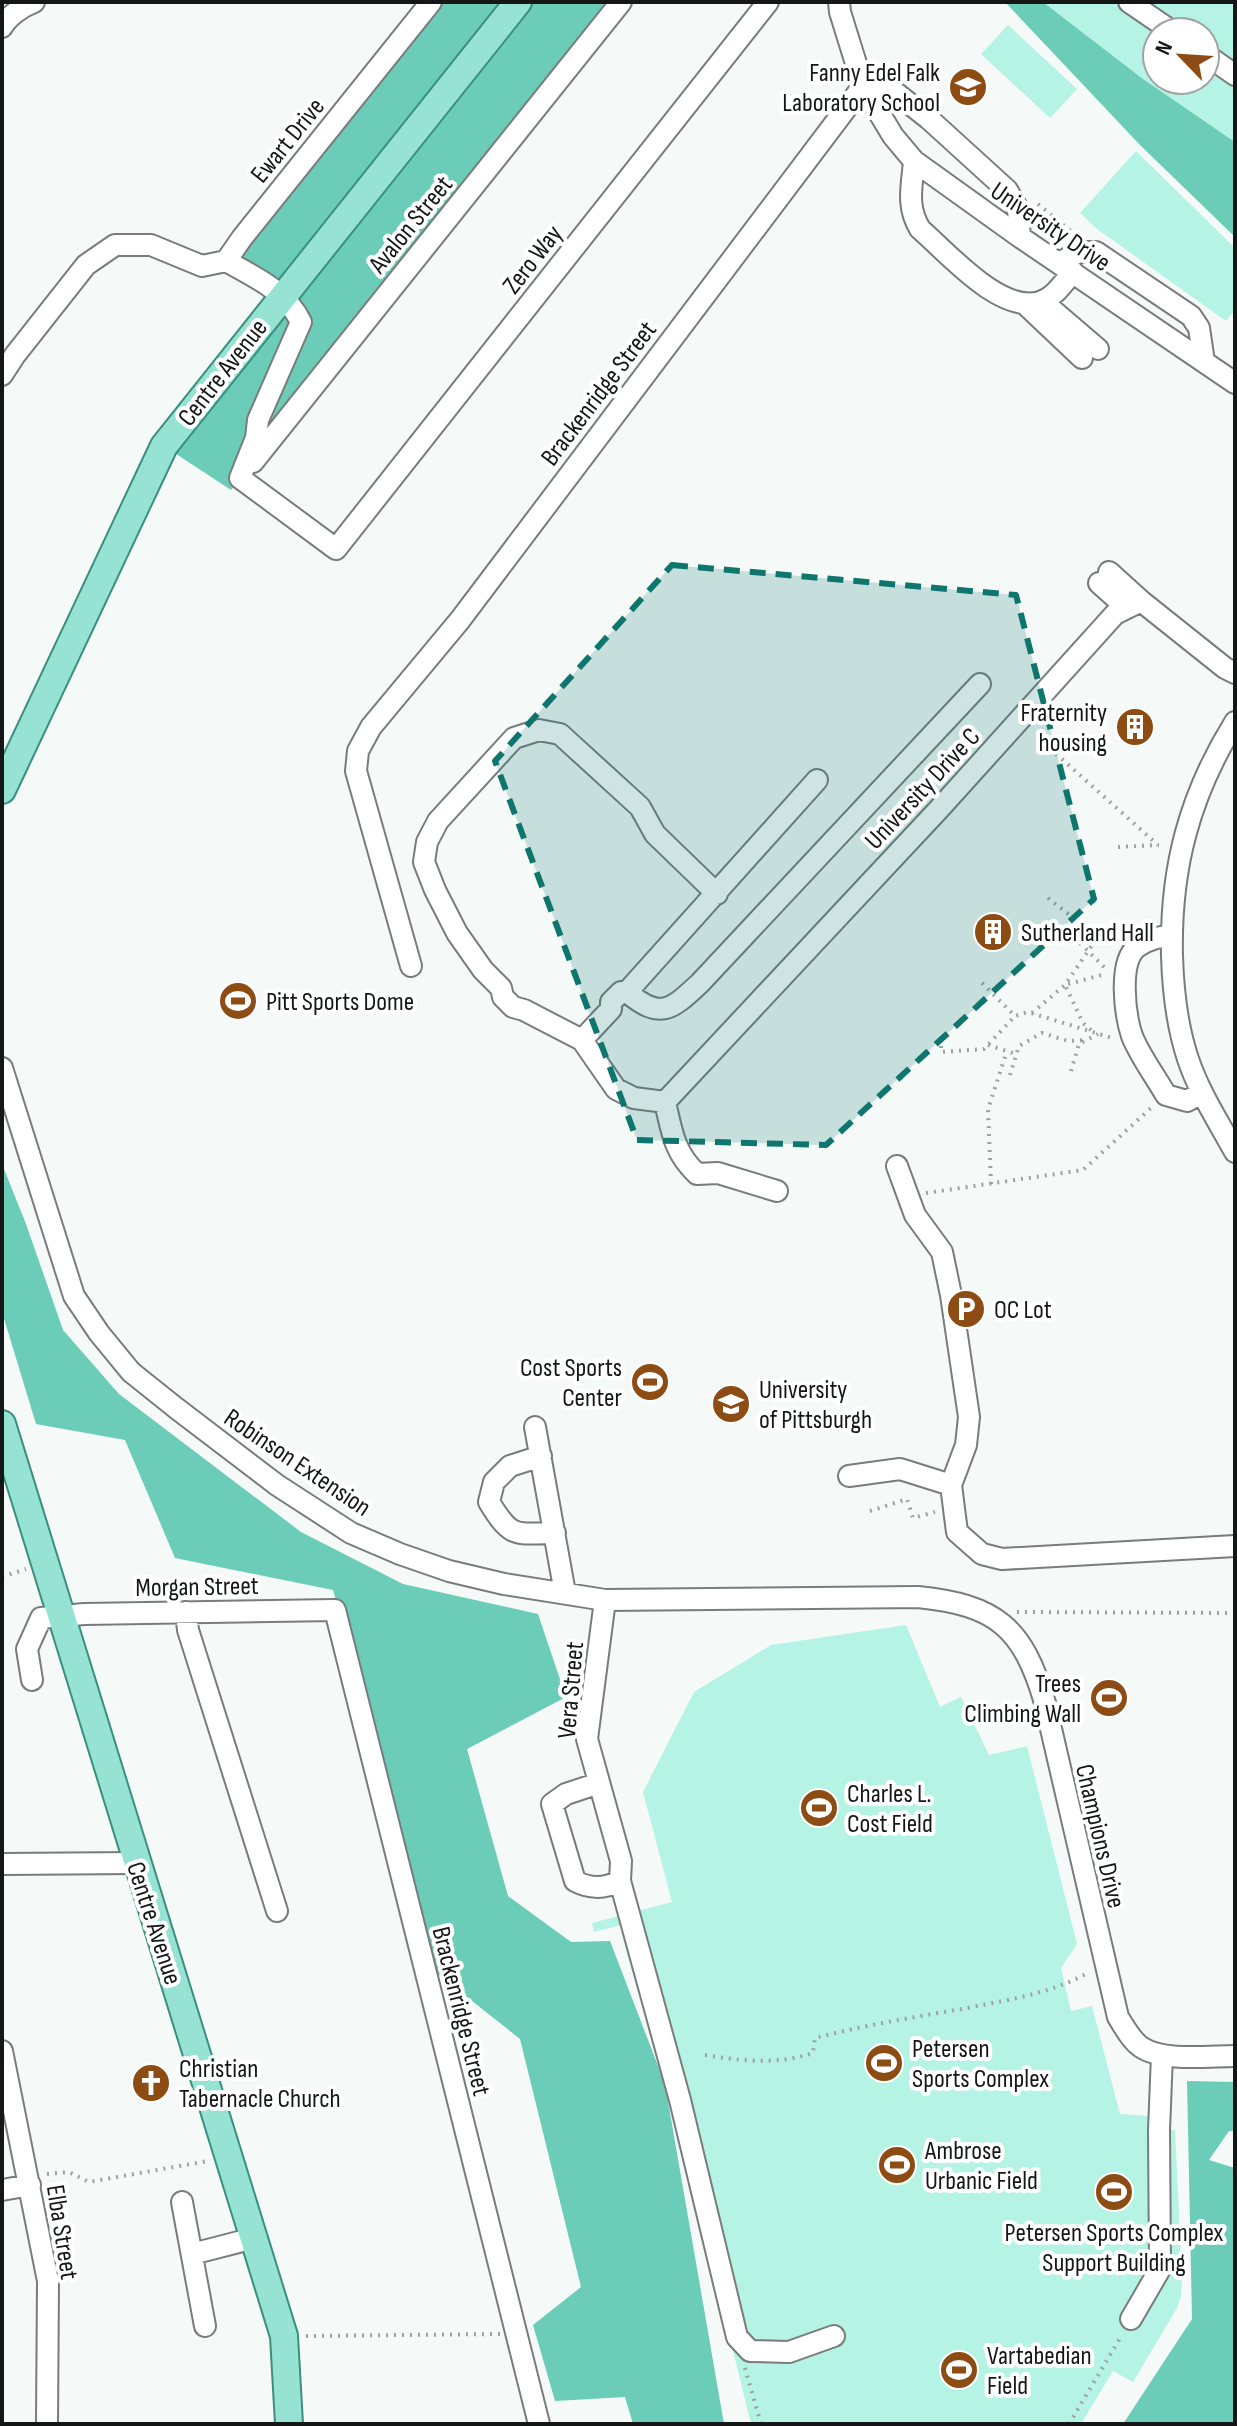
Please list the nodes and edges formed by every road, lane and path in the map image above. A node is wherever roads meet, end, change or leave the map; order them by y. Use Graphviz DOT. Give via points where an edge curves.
graph roads {
  1 [pos="34,2"];
  2 [pos="431,2"];
  3 [pos="518,2"];
  4 [pos="621,2"];
  5 [pos="768,2"];
  6 [pos="1129,2"];
  7 [pos="838,5"];
  8 [pos="1150,16"];
  9 [pos="2,27"];
  10 [pos="863,86"];
  11 [pos="914,161"];
  12 [pos="1037,204"];
  13 [pos="1020,237"];
  14 [pos="1082,240"];
  15 [pos="226,261"];
  16 [pos="1066,268"];
  17 [pos="282,296"];
  18 [pos="1034,303"];
  19 [pos="1090,354"];
  20 [pos="1204,362"];
  21 [pos="2,375"];
  22 [pos="1235,383"];
  23 [pos="240,478"];
  24 [pos="1104,577"];
  25 [pos="1134,604"];
  26 [pos="1235,673"];
  27 [pos="980,684"];
  28 [pos="1235,722"];
  29 [pos="1044,743"];
  30 [pos="817,780"];
  31 [pos="2,790"];
  32 [pos="1158,845"];
  33 [pos="1166,845"];
  34 [pos="1118,847"];
  35 [pos="717,894"];
  36 [pos="1048,898"];
  37 [pos="1172,935"];
  38 [pos="1122,939"];
  39 [pos="1102,941"];
  40 [pos="1080,943"];
  41 [pos="1088,949"];
  42 [pos="411,966"];
  43 [pos="982,983"];
  44 [pos="1065,985"];
  45 [pos="627,992"];
  46 [pos="1032,1013"];
  47 [pos="1015,1016"];
  48 [pos="1096,1033"];
  49 [pos="582,1040"];
  50 [pos="1085,1040"];
  51 [pos="1122,1041"];
  52 [pos="988,1045"];
  53 [pos="941,1046"];
  54 [pos="1007,1051"];
  55 [pos="1016,1054"];
  56 [pos="2,1068"];
  57 [pos="1071,1071"];
  58 [pos="1010,1075"];
  59 [pos="1201,1093"];
  60 [pos="665,1102"];
  61 [pos="1156,1103"];
  62 [pos="1235,1152"];
  63 [pos="897,1166"];
  64 [pos="991,1184"];
  65 [pos="777,1191"];
  66 [pos="925,1193"];
  67 [pos="2,1424"];
  68 [pos="535,1427"];
  69 [pos="541,1456"];
  70 [pos="849,1476"];
  71 [pos="951,1485"];
  72 [pos="870,1511"];
  73 [pos="937,1512"];
  74 [pos="555,1533"];
  75 [pos="1235,1546"];
  76 [pos="26,1569"];
  77 [pos="2,1577"];
  78 [pos="565,1593"];
  79 [pos="605,1600"];
  80 [pos="335,1610"];
  81 [pos="186,1612"];
  82 [pos="1235,1613"];
  83 [pos="61,1615"];
  84 [pos="1015,1622"];
  85 [pos="32,1680"];
  86 [pos="599,1783"];
  87 [pos="136,1863"];
  88 [pos="2,1864"];
  89 [pos="620,1881"];
  90 [pos="277,1911"];
  91 [pos="1086,1974"];
  92 [pos="2,2051"];
  93 [pos="1152,2052"];
  94 [pos="705,2055"];
  95 [pos="1235,2056"];
  96 [pos="208,2161"];
  97 [pos="35,2180"];
  98 [pos="2,2190"];
  99 [pos="182,2202"];
  100 [pos="254,2238"];
  101 [pos="192,2254"];
  102 [pos="1131,2319"];
  103 [pos="205,2326"];
  104 [pos="502,2334"];
  105 [pos="306,2336"];
  106 [pos="834,2336"];
  107 [pos="737,2337"];
  108 [pos="47,2424"];
  109 [pos="289,2424"];
  110 [pos="539,2424"];
  111 [pos="761,2424"];
  112 [pos="1069,2424"];
  1 -- 9 [label="street"];
  2 -- 15 [label="street, Ewart Drive"];
  3 -- 17 [label="main road, Centre Avenue"];
  4 -- 23 [label="street, Avalon Street"];
  5 -- 23 [label="street, Zero Way" via="336,549"];
  6 -- 8 [label="street"];
  7 -- 10 [label="street, University Drive"];
  10 -- 11 [label="street, University Drive"];
  10 -- 13 [label="street" via="896,93 1007,190 1018,209"];
  10 -- 42 [label="street, Brackenridge Street" via="460,620 371,727 358,751 356,771"];
  11 -- 13 [label="street, University Drive"];
  11 -- 18 [label="street" via="910,201 920,229 991,291"];
  12 -- 14 [label="path"];
  13 -- 16 [label="street, University Drive"];
  15 -- 17 [label="street"];
  15 -- 21 [label="street" via="202,266 151,245 115,245 86,265"];
  16 -- 18 [label="street" via="1056,292"];
  16 -- 20 [label="street, University Drive"];
  16 -- 20 [label="street" via="1079,252 1096,252 1191,316 1199,328"];
  17 -- 23 [label="street" via="301,322 258,420"];
  17 -- 31 [label="main road, Centre Avenue" via="164,446"];
  18 -- 19 [label="street"];
  20 -- 22 [label="street, University Drive"];
  24 -- 25 [label="street"];
  25 -- 26 [label="street"];
  25 -- 60 [label="street, University Drive C" via="1115,614"];
  27 -- 45 [label="street" via="675,1006 659,1011"];
  28 -- 37 [label="street" via="1190,816 1174,888"];
  29 -- 32 [label="path"];
  30 -- 35 [label="street"];
  32 -- 33 [label="path"];
  32 -- 34 [label="path"];
  35 -- 45 [label="street"];
  35 -- 49 [label="street" via="655,834 640,807 560,734 539,730 514,738 438,821 424,862 457,933 483,970 520,999 524,1010"];
  36 -- 39 [label="path"];
  37 -- 59 [label="street" via="1176,1002"];
  37 -- 59 [label="street" via="1134,949 1125,971 1132,1036 1166,1095 1187,1101"];
  38 -- 39 [label="path"];
  39 -- 41 [label="path"];
  40 -- 41 [label="path"];
  41 -- 44 [label="path"];
  41 -- 44 [label="path" via="1110,973"];
  43 -- 47 [label="path"];
  44 -- 46 [label="path"];
  44 -- 48 [label="path" via="1083,1023"];
  45 -- 49 [label="street" via="629,999 619,1011 611,1009"];
  46 -- 47 [label="path"];
  46 -- 48 [label="path"];
  47 -- 52 [label="path"];
  48 -- 50 [label="path"];
  48 -- 51 [label="path"];
  49 -- 60 [label="street" via="616,1089 634,1098"];
  50 -- 55 [label="path" via="1042,1033 1019,1046"];
  50 -- 57 [label="path"];
  52 -- 53 [label="path" via="941,1052"];
  52 -- 54 [label="path"];
  54 -- 55 [label="path"];
  54 -- 64 [label="path" via="988,1109"];
  55 -- 58 [label="path"];
  56 -- 78 [label="street, Robinson Extension" via="74,1296 131,1372 277,1485 351,1533 449,1571"];
  59 -- 62 [label="street"];
  60 -- 65 [label="street" via="676,1148 697,1174 718,1173"];
  61 -- 64 [label="path" via="1083,1170"];
  63 -- 71 [label="street" via="915,1215 942,1252 951,1295 969,1417 966,1445"];
  64 -- 66 [label="path"];
  67 -- 83 [label="main road, Centre Avenue"];
  68 -- 69 [label="street"];
  69 -- 74 [label="street"];
  69 -- 74 [label="street" via="510,1466 494,1482 489,1502 504,1526 520,1533"];
  70 -- 71 [label="street" via="900,1469"];
  71 -- 75 [label="street" via="957,1532 982,1554 1002,1559"];
  72 -- 73 [label="path" via="907,1499 913,1518"];
  74 -- 78 [label="street"];
  76 -- 77 [label="path"];
  78 -- 79 [label="street, Robinson Extension"];
  79 -- 84 [label="street, Robinson Extension" via="918,1597 950,1600"];
  79 -- 86 [label="street, Vera Street" via="587,1739"];
  80 -- 81 [label="street, Morgan Street"];
  80 -- 110 [label="street, Brackenridge Street"];
  81 -- 83 [label="street, Morgan Street"];
  81 -- 90 [label="street"];
  82 -- 84 [label="path"];
  83 -- 85 [label="street" via="41,1618 27,1649"];
  83 -- 87 [label="main road, Centre Avenue"];
  84 -- 93 [label="street, Champions Drive" via="1045,1703 1118,2017 1130,2036"];
  86 -- 89 [label="street, Vera Street" via="621,1861"];
  86 -- 89 [label="street" via="552,1804 575,1881 590,1888"];
  87 -- 88 [label="street"];
  87 -- 100 [label="main road, Centre Avenue"];
  89 -- 107 [label="street, Vera Street"];
  91 -- 94 [label="path" via="1018,1998 815,2038 813,2053 792,2060 748,2062"];
  92 -- 97 [label="street, Elba Street"];
  93 -- 95 [label="street"];
  93 -- 102 [label="street" via="1159,2130 1160,2269"];
  96 -- 97 [label="path" via="89,2182 69,2172"];
  97 -- 98 [label="street"];
  97 -- 108 [label="street, Elba Street" via="48,2281"];
  99 -- 101 [label="street"];
  100 -- 101 [label="street"];
  100 -- 109 [label="main road, Centre Avenue" via="284,2336"];
  101 -- 103 [label="street"];
  102 -- 112 [label="path"];
  104 -- 105 [label="path"];
  106 -- 107 [label="street" via="789,2352 750,2351"];
  107 -- 111 [label="path"];
}
